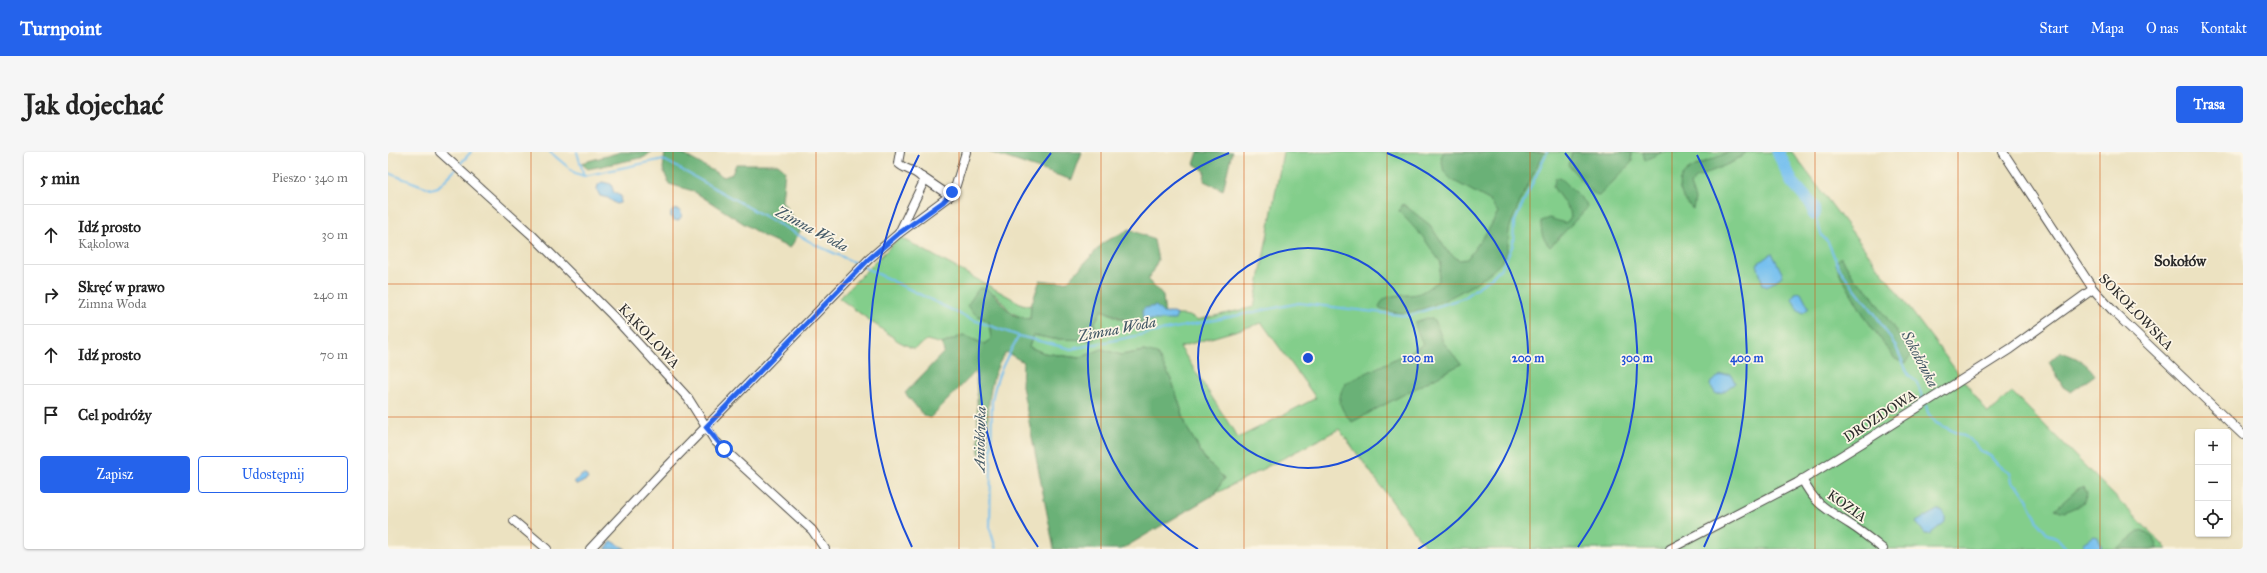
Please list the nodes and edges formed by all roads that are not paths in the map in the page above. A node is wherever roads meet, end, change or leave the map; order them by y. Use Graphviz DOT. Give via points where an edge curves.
graph roads {
  1 [pos="440,152"];
  2 [pos="900,152"];
  3 [pos="966,152"];
  4 [pos="2003,152"];
  5 [pos="922,177"];
  6 [pos="950,196"];
  7 [pos="896,236"];
  8 [pos="2093,288"];
  9 [pos="706,427"];
  10 [pos="2243,435"];
  11 [pos="1802,479"];
  12 [pos="514,521"];
  13 [pos="546,549"];
  14 [pos="590,549"];
  15 [pos="826,549"];
  16 [pos="1670,549"];
  17 [pos="1883,549"];
  1 -- 9 [label="street, KĄKOLOWA" via="533,236 612,315 688,398"];
  2 -- 5 [label="street" via="898,162 901,166"];
  3 -- 6 [label="street" via="956,186"];
  4 -- 8 [label="street, SOKOŁOWSKA"];
  5 -- 6 [label="street"];
  5 -- 7 [label="street" via="923,185"];
  6 -- 7 [label="street"];
  7 -- 9 [label="street" via="869,259"];
  8 -- 10 [label="street, SOKOŁOWSKA" via="2115,313"];
  8 -- 11 [label="street, DROZDOWA" via="2010,349"];
  9 -- 14 [label="street"];
  9 -- 15 [label="street, KĄKOLOWA" via="718,444 812,530"];
  11 -- 16 [label="street, DROZDOWA"];
  11 -- 17 [label="street, KOZIA" via="1825,510 1856,528"];
  12 -- 13 [label="street"];
}
